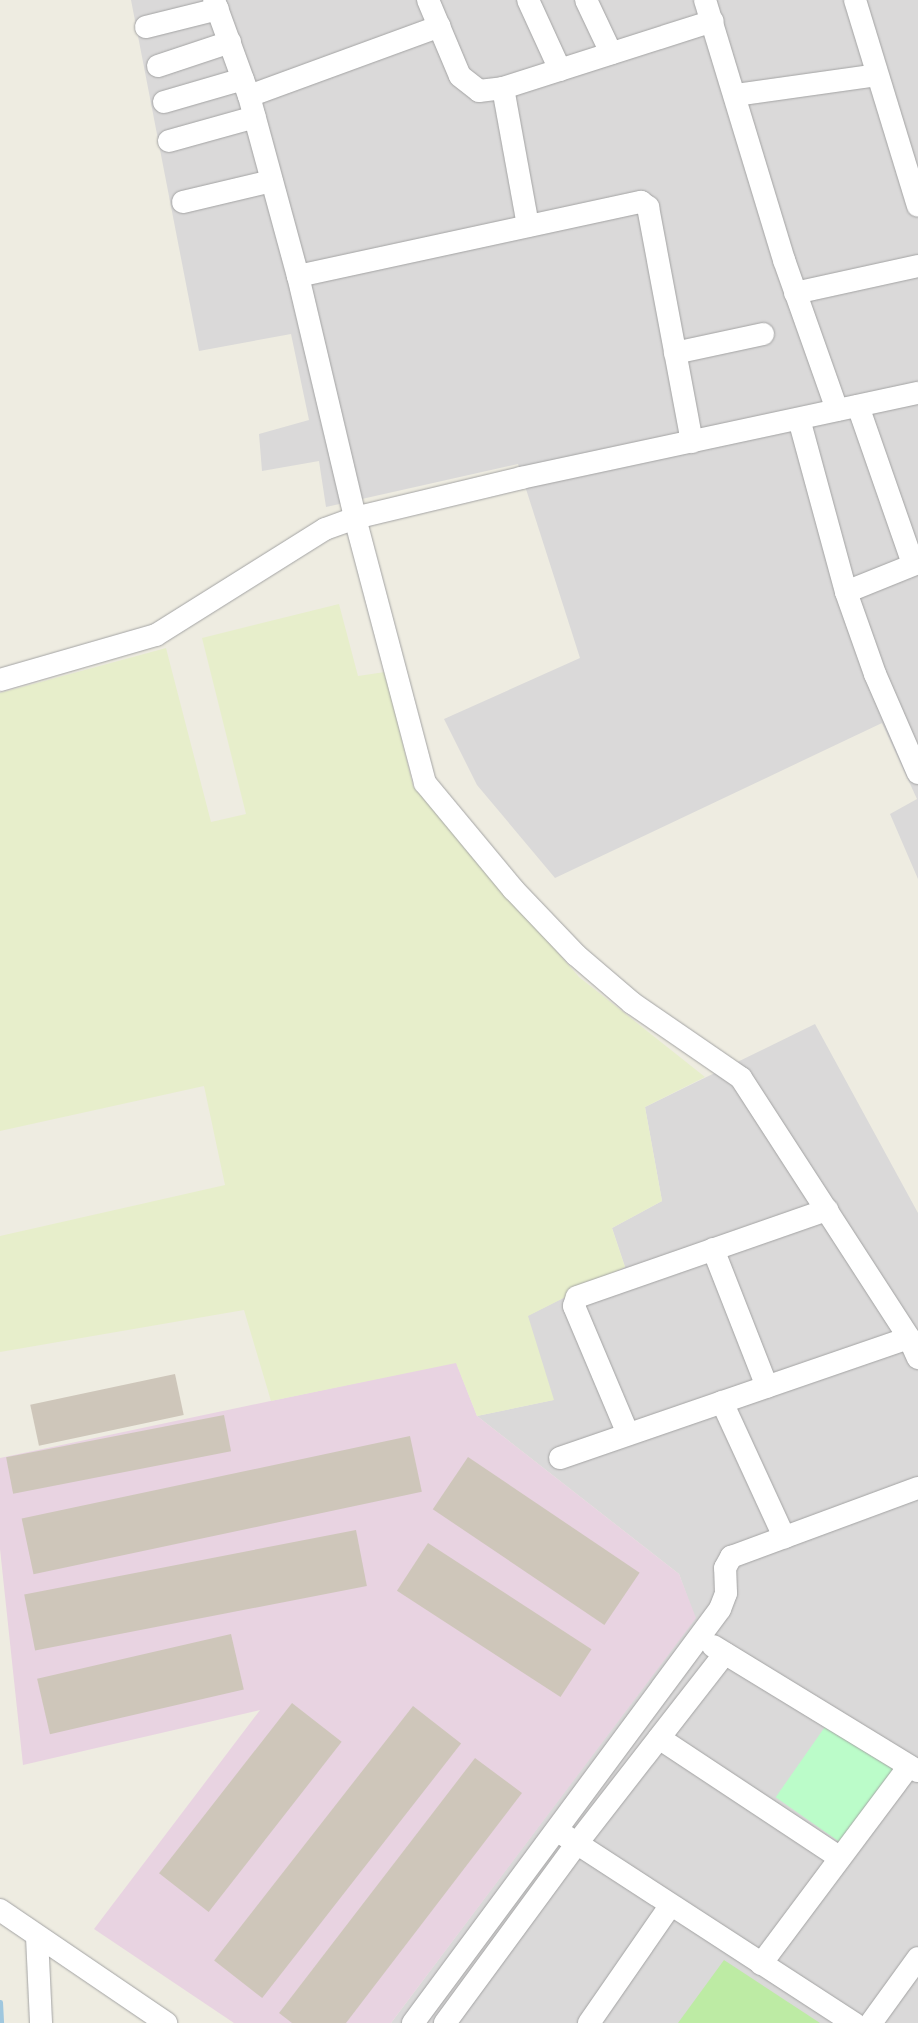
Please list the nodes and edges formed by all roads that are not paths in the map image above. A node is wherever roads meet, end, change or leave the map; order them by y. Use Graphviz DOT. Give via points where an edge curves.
graph roads {
  1 [pos="428,0"];
  2 [pos="528,0"];
  3 [pos="586,0"];
  4 [pos="862,1"];
  5 [pos="216,5"];
  6 [pos="709,10"];
  7 [pos="440,26"];
  8 [pos="146,27"];
  9 [pos="230,42"];
  10 [pos="611,53"];
  11 [pos="158,66"];
  12 [pos="560,70"];
  13 [pos="877,74"];
  14 [pos="503,88"];
  15 [pos="735,95"];
  16 [pos="249,97"];
  17 [pos="164,102"];
  18 [pos="169,141"];
  19 [pos="909,152"];
  20 [pos="272,181"];
  21 [pos="183,202"];
  22 [pos="918,206"];
  23 [pos="528,226"];
  24 [pos="918,266"];
  25 [pos="298,276"];
  26 [pos="795,293"];
  27 [pos="763,334"];
  28 [pos="675,352"];
  29 [pos="918,393"];
  30 [pos="848,408"];
  31 [pos="799,419"];
  32 [pos="692,442"];
  33 [pos="355,518"];
  34 [pos="916,563"];
  35 [pos="846,592"];
  36 [pos="0,680"];
  37 [pos="918,773"];
  38 [pos="827,1210"];
  39 [pos="713,1250"];
  40 [pos="914,1348"];
  41 [pos="767,1387"];
  42 [pos="722,1402"];
  43 [pos="628,1434"];
  44 [pos="560,1458"];
  45 [pos="918,1488"];
  46 [pos="784,1537"];
  47 [pos="699,1637"];
  48 [pos="725,1653"];
  49 [pos="659,1738"];
  50 [pos="914,1769"];
  51 [pos="554,1830"];
  52 [pos="578,1842"];
  53 [pos="840,1858"];
  54 [pos="670,1906"];
  55 [pos="0,1910"];
  56 [pos="37,1936"];
  57 [pos="918,1958"];
  58 [pos="761,1964"];
  59 [pos="41,2023"];
  60 [pos="166,2023"];
  61 [pos="413,2023"];
  62 [pos="445,2023"];
  63 [pos="589,2023"];
  64 [pos="854,2023"];
  65 [pos="871,2023"];
  1 -- 7 [label="street"];
  2 -- 12 [label="street"];
  3 -- 10 [label="street"];
  4 -- 13 [label="street"];
  5 -- 8 [label="street"];
  5 -- 9 [label="street"];
  6 -- 10 [label="street"];
  6 -- 15 [label="street"];
  7 -- 14 [label="street" via="460,76 468,85 479,91"];
  7 -- 16 [label="street"];
  9 -- 11 [label="street"];
  9 -- 16 [label="street"];
  10 -- 12 [label="street"];
  12 -- 14 [label="street"];
  13 -- 15 [label="street"];
  13 -- 19 [label="street"];
  14 -- 23 [label="street"];
  15 -- 26 [label="street"];
  16 -- 17 [label="street"];
  16 -- 18 [label="street"];
  16 -- 20 [label="street"];
  19 -- 22 [label="street"];
  20 -- 21 [label="street"];
  20 -- 25 [label="street"];
  23 -- 25 [label="street"];
  23 -- 28 [label="street" via="641,202 648,208"];
  24 -- 26 [label="street"];
  25 -- 33 [label="street"];
  26 -- 30 [label="street"];
  27 -- 28 [label="street"];
  28 -- 32 [label="street"];
  29 -- 30 [label="street"];
  30 -- 31 [label="street"];
  30 -- 34 [label="street"];
  31 -- 32 [label="street"];
  31 -- 35 [label="street"];
  32 -- 33 [label="street"];
  33 -- 36 [label="street" via="325,529 156,634"];
  33 -- 38 [label="street" via="418,762 434,797 513,889 607,984 741,1078"];
  34 -- 35 [label="street"];
  35 -- 37 [label="street" via="875,674"];
  38 -- 39 [label="street"];
  38 -- 40 [label="street"];
  39 -- 41 [label="street"];
  39 -- 43 [label="street" via="577,1297 574,1301"];
  40 -- 41 [label="street"];
  41 -- 42 [label="street"];
  42 -- 43 [label="street"];
  42 -- 46 [label="street"];
  43 -- 44 [label="street"];
  45 -- 46 [label="street"];
  46 -- 47 [label="street" via="741,1552 726,1562 726,1592 720,1609"];
  47 -- 48 [label="street"];
  47 -- 51 [label="street"];
  48 -- 49 [label="street"];
  48 -- 50 [label="street"];
  49 -- 52 [label="street"];
  49 -- 53 [label="street"];
  50 -- 53 [label="street"];
  51 -- 52 [label="street"];
  51 -- 61 [label="street"];
  52 -- 54 [label="street"];
  52 -- 62 [label="street"];
  53 -- 58 [label="street"];
  54 -- 58 [label="street"];
  54 -- 63 [label="street"];
  55 -- 56 [label="street"];
  56 -- 59 [label="street"];
  56 -- 60 [label="street"];
  57 -- 65 [label="street"];
  58 -- 64 [label="street"];
}
